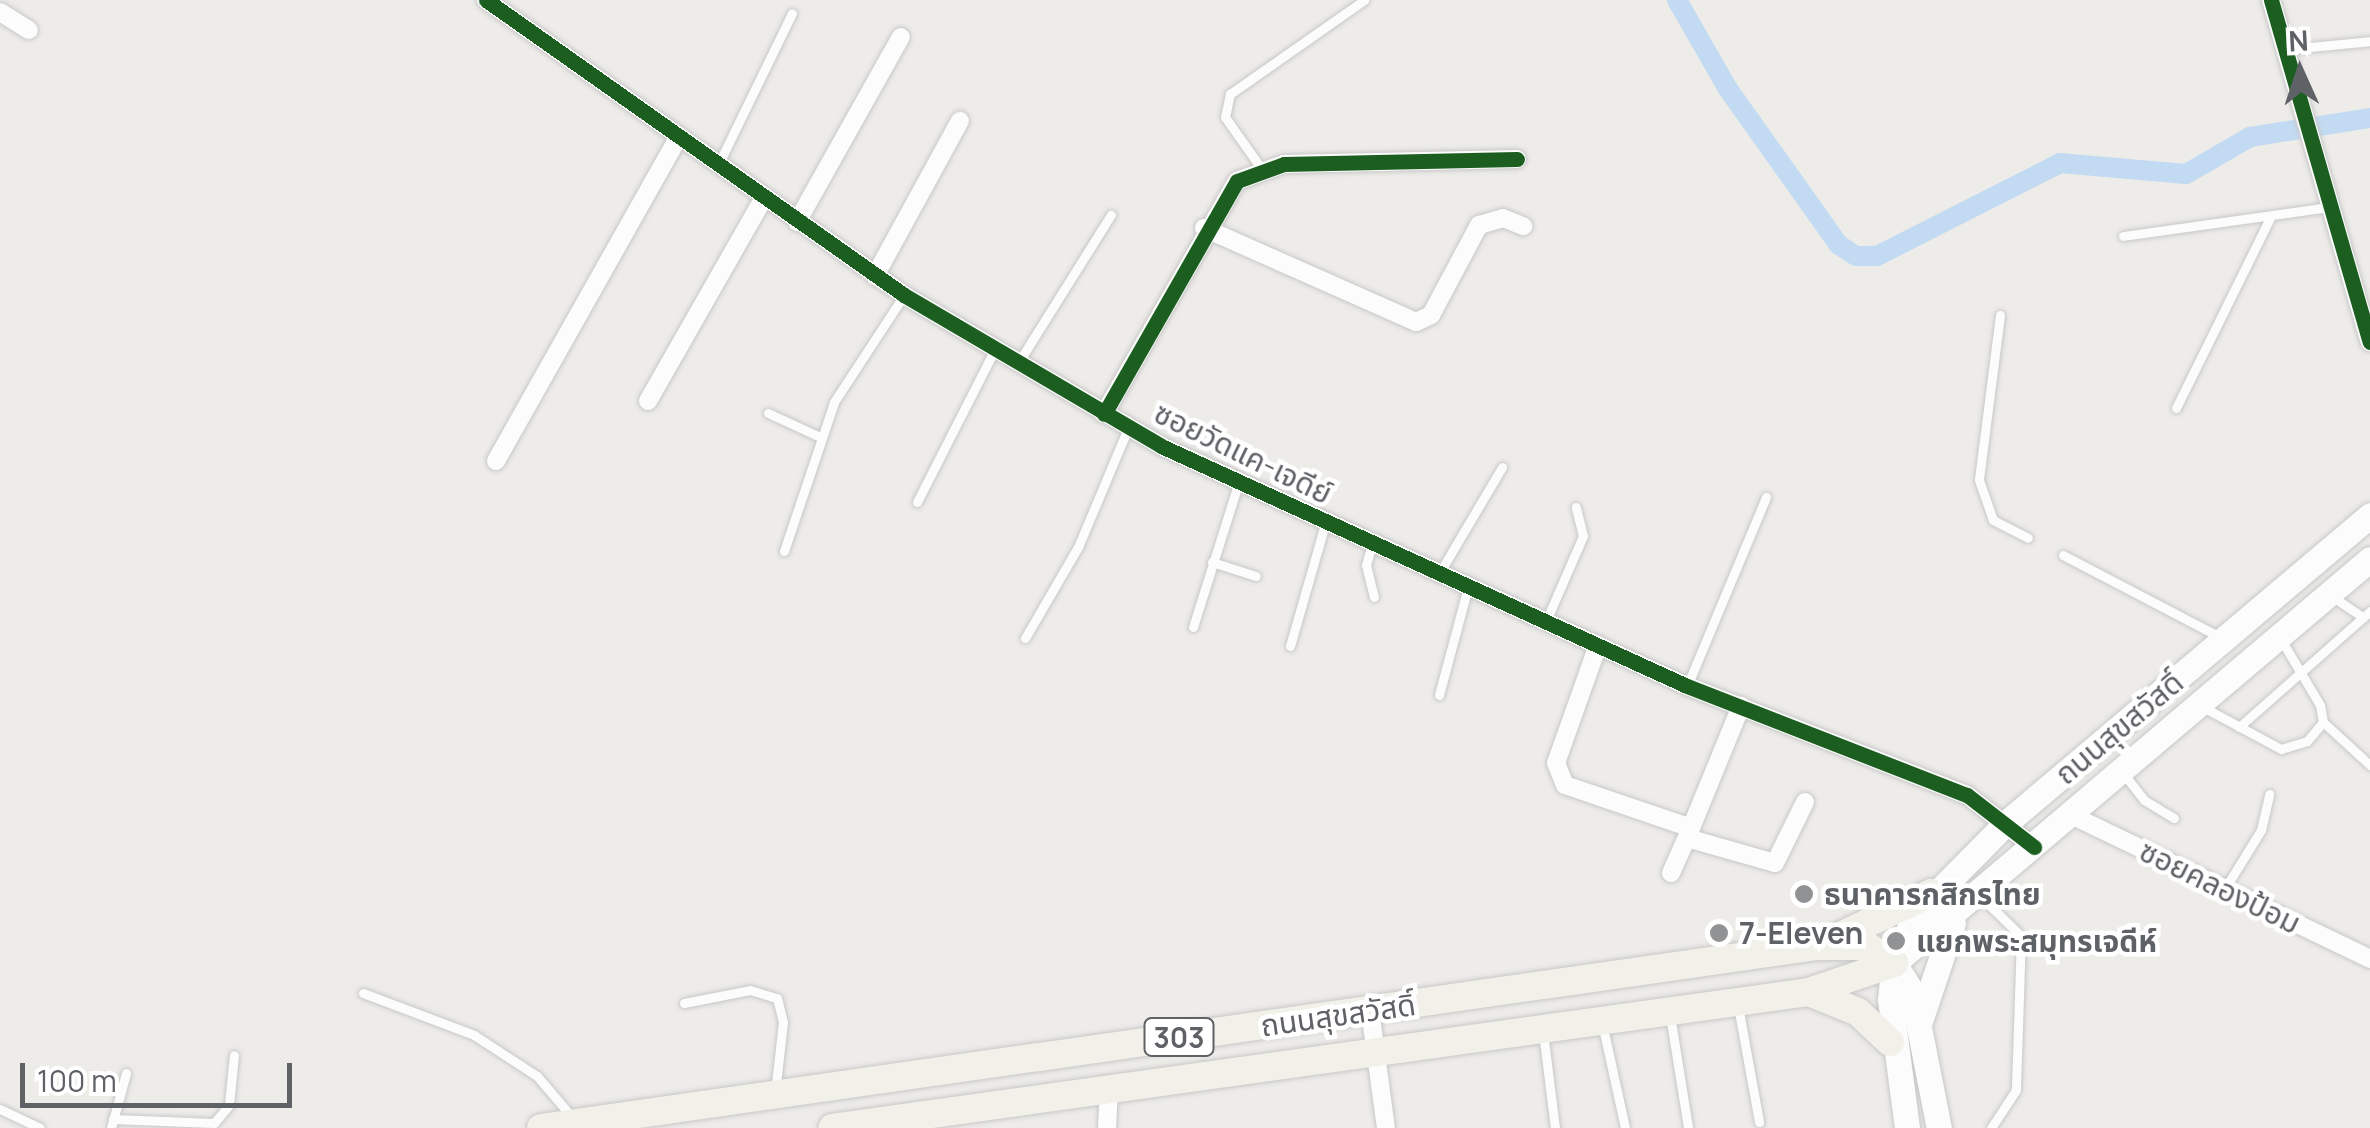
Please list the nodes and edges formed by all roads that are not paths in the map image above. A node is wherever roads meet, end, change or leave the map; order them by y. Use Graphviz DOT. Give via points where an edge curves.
graph roads {
  1 [pos="486,0"];
  2 [pos="1364,0"];
  3 [pos="2271,0"];
  4 [pos="0,12"];
  5 [pos="792,13"];
  6 [pos="29,30"];
  7 [pos="902,37"];
  8 [pos="2370,40"];
  9 [pos="2289,49"];
  10 [pos="960,121"];
  11 [pos="677,140"];
  12 [pos="1517,159"];
  13 [pos="1261,168"];
  14 [pos="716,169"];
  15 [pos="762,199"];
  16 [pos="2330,207"];
  17 [pos="1111,215"];
  18 [pos="2270,218"];
  19 [pos="797,222"];
  20 [pos="1523,226"];
  21 [pos="1204,228"];
  22 [pos="2123,236"];
  23 [pos="876,276"];
  24 [pos="904,295"];
  25 [pos="2000,315"];
  26 [pos="2370,342"];
  27 [pos="995,349"];
  28 [pos="1018,362"];
  29 [pos="648,401"];
  30 [pos="2176,408"];
  31 [pos="768,413"];
  32 [pos="1104,414"];
  33 [pos="1128,428"];
  34 [pos="818,436"];
  35 [pos="496,461"];
  36 [pos="1502,467"];
  37 [pos="1238,484"];
  38 [pos="1766,497"];
  39 [pos="917,502"];
  40 [pos="1576,507"];
  41 [pos="2370,514"];
  42 [pos="1325,524"];
  43 [pos="2028,538"];
  44 [pos="1372,544"];
  45 [pos="784,552"];
  46 [pos="2063,555"];
  47 [pos="2370,560"];
  48 [pos="1212,562"];
  49 [pos="1438,574"];
  50 [pos="1256,576"];
  51 [pos="1468,587"];
  52 [pos="2328,594"];
  53 [pos="1374,597"];
  54 [pos="2367,614"];
  55 [pos="1546,621"];
  56 [pos="1193,628"];
  57 [pos="2279,636"];
  58 [pos="1025,638"];
  59 [pos="2223,640"];
  60 [pos="1598,645"];
  61 [pos="1290,646"];
  62 [pos="2302,674"];
  63 [pos="1687,686"];
  64 [pos="1439,695"];
  65 [pos="2198,704"];
  66 [pos="1740,706"];
  67 [pos="2324,722"];
  68 [pos="2239,727"];
  69 [pos="2370,765"];
  70 [pos="2122,771"];
  71 [pos="2269,794"];
  72 [pos="1805,802"];
  73 [pos="2070,815"];
  74 [pos="2174,818"];
  75 [pos="2006,822"];
  76 [pos="1689,833"];
  77 [pos="2034,847"];
  78 [pos="1671,874"];
  79 [pos="2224,890"];
  80 [pos="1931,893"];
  81 [pos="1979,895"];
  82 [pos="1955,918"];
  83 [pos="1817,946"];
  84 [pos="2370,959"];
  85 [pos="1894,962"];
  86 [pos="1809,992"];
  87 [pos="363,993"];
  88 [pos="684,1003"];
  89 [pos="1738,1003"];
  90 [pos="1370,1010"];
  91 [pos="1670,1012"];
  92 [pos="1602,1021"];
  93 [pos="1920,1021"];
  94 [pos="1542,1029"];
  95 [pos="1890,1042"];
  96 [pos="1376,1051"];
  97 [pos="234,1055"];
  98 [pos="126,1073"];
  99 [pos="1108,1088"];
  100 [pos="774,1095"];
  101 [pos="0,1109"];
  102 [pos="1759,1122"];
  103 [pos="577,1123"];
  104 [pos="112,1124"];
  105 [pos="40,1128"];
  106 [pos="541,1128"];
  107 [pos="832,1128"];
  108 [pos="1107,1128"];
  109 [pos="1386,1128"];
  110 [pos="1555,1128"];
  111 [pos="1625,1128"];
  112 [pos="1688,1128"];
  113 [pos="1907,1128"];
  114 [pos="1939,1128"];
  115 [pos="1991,1128"];
  1 -- 11 [label="street, ซอยวัดแค-เจดีย์"];
  2 -- 13 [label="lane" via="1230,94 1225,118"];
  3 -- 9 [label="street"];
  4 -- 6 [label="street"];
  5 -- 14 [label="lane"];
  7 -- 19 [label="street"];
  8 -- 9 [label="lane"];
  9 -- 16 [label="street"];
  10 -- 23 [label="street"];
  11 -- 14 [label="street, ซอยวัดแค-เจดีย์"];
  11 -- 35 [label="street"];
  12 -- 13 [label="street"];
  13 -- 21 [label="street" via="1236,181"];
  14 -- 15 [label="street, ซอยวัดแค-เจดีย์"];
  15 -- 19 [label="street, ซอยวัดแค-เจดีย์"];
  15 -- 29 [label="street"];
  16 -- 18 [label="lane"];
  16 -- 26 [label="street"];
  17 -- 28 [label="lane"];
  18 -- 22 [label="lane"];
  18 -- 30 [label="lane"];
  19 -- 23 [label="street, ซอยวัดแค-เจดีย์"];
  20 -- 21 [label="street" via="1503,218 1480,226 1431,315 1416,322"];
  21 -- 32 [label="street"];
  23 -- 24 [label="street, ซอยวัดแค-เจดีย์"];
  24 -- 27 [label="street, ซอยวัดแค-เจดีย์"];
  24 -- 34 [label="lane"];
  25 -- 43 [label="lane" via="1979,480 1993,520"];
  27 -- 28 [label="street, ซอยวัดแค-เจดีย์"];
  27 -- 39 [label="lane"];
  28 -- 32 [label="street, ซอยวัดแค-เจดีย์"];
  31 -- 34 [label="lane"];
  32 -- 33 [label="street, ซอยวัดแค-เจดีย์"];
  33 -- 37 [label="street, ซอยวัดแค-เจดีย์"];
  33 -- 58 [label="lane" via="1078,548"];
  34 -- 45 [label="lane"];
  36 -- 49 [label="lane"];
  37 -- 42 [label="street, ซอยวัดแค-เจดีย์"];
  37 -- 48 [label="lane"];
  38 -- 63 [label="lane"];
  40 -- 55 [label="lane" via="1583,536"];
  41 -- 59 [label="main road, ถนนสุขสวัสดิ์"];
  42 -- 44 [label="street, ซอยวัดแค-เจดีย์"];
  42 -- 61 [label="lane"];
  44 -- 49 [label="street, ซอยวัดแค-เจดีย์"];
  44 -- 53 [label="lane" via="1367,582"];
  46 -- 59 [label="lane"];
  47 -- 52 [label="main road, ถนนสุขสวัสดิ์"];
  48 -- 50 [label="lane"];
  48 -- 56 [label="lane"];
  49 -- 51 [label="street, ซอยวัดแค-เจดีย์"];
  51 -- 55 [label="street, ซอยวัดแค-เจดีย์"];
  51 -- 64 [label="lane"];
  52 -- 54 [label="lane"];
  52 -- 57 [label="main road, ถนนสุขสวัสดิ์"];
  54 -- 62 [label="lane"];
  55 -- 60 [label="street, ซอยวัดแค-เจดีย์"];
  57 -- 62 [label="lane"];
  57 -- 65 [label="main road, ถนนสุขสวัสดิ์"];
  59 -- 75 [label="main road, ถนนสุขสวัสดิ์"];
  60 -- 63 [label="street, ซอยวัดแค-เจดีย์"];
  60 -- 76 [label="street" via="1558,774 1565,785"];
  62 -- 67 [label="lane"];
  62 -- 68 [label="lane"];
  63 -- 66 [label="street, ซอยวัดแค-เจดีย์"];
  65 -- 68 [label="lane"];
  65 -- 70 [label="main road, ถนนสุขสวัสดิ์"];
  66 -- 75 [label="street, ซอยวัดแค-เจดีย์" via="1967,795"];
  66 -- 76 [label="street"];
  67 -- 68 [label="lane" via="2307,742 2281,749"];
  67 -- 69 [label="lane"];
  70 -- 73 [label="main road, ถนนสุขสวัสดิ์"];
  70 -- 74 [label="lane" via="2144,800"];
  71 -- 79 [label="lane" via="2261,830"];
  72 -- 76 [label="street" via="1775,863"];
  73 -- 77 [label="main road, ถนนสุขสวัสดิ์"];
  73 -- 79 [label="street, ซอยคลองป้อม"];
  75 -- 77 [label="street, ซอยวัดแค-เจดีย์"];
  75 -- 80 [label="main road, ถนนสุขสวัสดิ์"];
  76 -- 78 [label="street"];
  77 -- 81 [label="main road, ถนนสุขสวัสดิ์"];
  79 -- 84 [label="street, ซอยคลองป้อม"];
  80 -- 83 [label="main road"];
  80 -- 85 [label="main road, ถนนสุขสวัสดิ์"];
  81 -- 82 [label="main road, ถนนสุขสวัสดิ์"];
  81 -- 115 [label="lane" via="2021,936 2016,1090"];
  82 -- 85 [label="main road, ถนนสุขสวัสดิ์"];
  82 -- 93 [label="main road"];
  83 -- 85 [label="main road, ถนนสุขสวัสดิ์ / 303" via="1867,946"];
  83 -- 90 [label="main road, ถนนสุขสวัสดิ์ / 303"];
  85 -- 86 [label="main road, ถนนสุขสวัสดิ์ / 303"];
  85 -- 93 [label="main road"];
  85 -- 95 [label="main road, ถนนสุขสวัสดิ์"];
  86 -- 89 [label="main road, ถนนสุขสวัสดิ์ / 303"];
  86 -- 95 [label="main road" via="1858,1012"];
  87 -- 103 [label="lane" via="474,1035 536,1076"];
  88 -- 100 [label="lane" via="750,990 778,998 783,1022"];
  89 -- 91 [label="main road, ถนนสุขสวัสดิ์ / 303"];
  89 -- 102 [label="lane"];
  90 -- 96 [label="street"];
  90 -- 100 [label="main road, ถนนสุขสวัสดิ์ / 303"];
  91 -- 92 [label="main road, ถนนสุขสวัสดิ์ / 303"];
  91 -- 112 [label="lane"];
  92 -- 94 [label="main road, ถนนสุขสวัสดิ์ / 303"];
  92 -- 111 [label="lane"];
  93 -- 114 [label="main road"];
  94 -- 96 [label="main road, ถนนสุขสวัสดิ์ / 303"];
  94 -- 110 [label="lane"];
  95 -- 113 [label="main road, ถนนสุขสวัสดิ์"];
  96 -- 99 [label="main road, ถนนสุขสวัสดิ์ / 303"];
  96 -- 109 [label="street"];
  97 -- 104 [label="lane" via="229,1105 214,1123"];
  98 -- 104 [label="lane"];
  99 -- 107 [label="main road, ถนนสุขสวัสดิ์ / 303"];
  99 -- 108 [label="street"];
  100 -- 103 [label="main road, ถนนสุขสวัสดิ์ / 303"];
  101 -- 105 [label="lane"];
  103 -- 106 [label="main road, ถนนสุขสวัสดิ์ / 303"];
}
